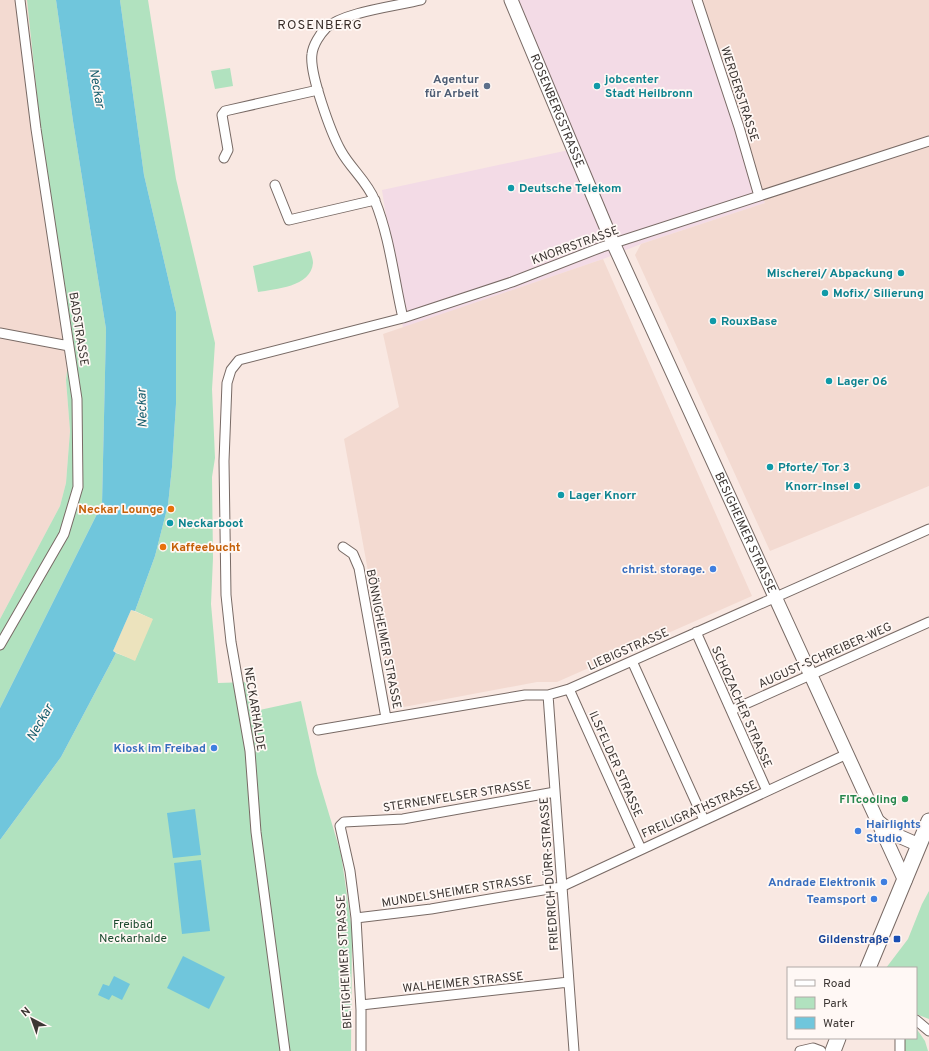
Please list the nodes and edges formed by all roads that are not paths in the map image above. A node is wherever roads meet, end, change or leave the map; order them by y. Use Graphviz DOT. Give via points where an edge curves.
graph roads {
  1 [pos="20,0"];
  2 [pos="421,0"];
  3 [pos="511,0"];
  4 [pos="697,0"];
  5 [pos="318,90"];
  6 [pos="929,142"];
  7 [pos="224,158"];
  8 [pos="275,185"];
  9 [pos="759,196"];
  10 [pos="375,200"];
  11 [pos="614,243"];
  12 [pos="403,318"];
  13 [pos="0,333"];
  14 [pos="69,346"];
  15 [pos="231,370"];
  16 [pos="929,529"];
  17 [pos="343,548"];
  18 [pos="775,597"];
  19 [pos="929,622"];
  20 [pos="696,632"];
  21 [pos="0,645"];
  22 [pos="632,661"];
  23 [pos="811,675"];
  24 [pos="569,689"];
  25 [pos="548,695"];
  26 [pos="732,710"];
  27 [pos="386,718"];
  28 [pos="318,730"];
  29 [pos="847,754"];
  30 [pos="767,791"];
  31 [pos="555,792"];
  32 [pos="704,820"];
  33 [pos="929,821"];
  34 [pos="878,822"];
  35 [pos="340,826"];
  36 [pos="919,845"];
  37 [pos="641,849"];
  38 [pos="905,880"];
  39 [pos="561,887"];
  40 [pos="356,918"];
  41 [pos="868,967"];
  42 [pos="569,982"];
  43 [pos="361,1006"];
  44 [pos="917,1021"];
  45 [pos="929,1031"];
  46 [pos="838,1039"];
  47 [pos="900,1039"];
  48 [pos="285,1051"];
  49 [pos="361,1051"];
  50 [pos="574,1051"];
  51 [pos="800,1051"];
  52 [pos="821,1051"];
  53 [pos="833,1051"];
  54 [pos="900,1051"];
  1 -- 14 [label="street, BADSTRASSE" via="36,129"];
  2 -- 5 [label="street" via="343,18 326,28 312,53"];
  3 -- 11 [label="street, ROSENBERGSTRASSE"];
  4 -- 9 [label="street, WERDERSTRASSE"];
  5 -- 7 [label="street" via="225,111 222,115 228,150"];
  5 -- 10 [label="street" via="334,138"];
  6 -- 9 [label="street, KNORRSTRASSE"];
  8 -- 10 [label="street" via="290,220"];
  9 -- 11 [label="street, KNORRSTRASSE"];
  10 -- 12 [label="street" via="382,219"];
  11 -- 12 [label="street, KNORRSTRASSE" via="512,282"];
  11 -- 18 [label="street, BESIGHEIMER STRASSE"];
  12 -- 15 [label="street, KNORRSTRASSE" via="239,360"];
  13 -- 14 [label="street"];
  14 -- 21 [label="street, BADSTRASSE" via="77,400 78,487 64,534"];
  15 -- 48 [label="street, NECKARHALDE" via="227,383 224,461 226,595 231,642 250,751 256,832"];
  16 -- 18 [label="street, LIEBIGSTRASSE"];
  17 -- 27 [label="street, BÖNNIGHEIMER STRASSE" via="352,554 359,568"];
  18 -- 20 [label="street, LIEBIGSTRASSE"];
  18 -- 23 [label="street, BESIGHEIMER STRASSE"];
  19 -- 23 [label="street, AUGUST-SCHREIBER-WEG"];
  20 -- 22 [label="street, LIEBIGSTRASSE"];
  20 -- 26 [label="street, SCHOZACHER STRASSE"];
  22 -- 24 [label="street, LIEBIGSTRASSE"];
  22 -- 32 [label="street"];
  23 -- 26 [label="street, AUGUST-SCHREIBER-WEG"];
  23 -- 29 [label="street, BESIGHEIMER STRASSE"];
  24 -- 25 [label="street, LIEBIGSTRASSE"];
  24 -- 37 [label="street, ILSFELDER STRASSE"];
  25 -- 27 [label="street, LIEBIGSTRASSE" via="526,694"];
  25 -- 31 [label="street, FRIEDRICH-DÜRR-STRASSE"];
  26 -- 30 [label="street, SCHOZACHER STRASSE"];
  27 -- 28 [label="street, LIEBIGSTRASSE"];
  29 -- 30 [label="street, FREILIGRATHSTRASSE"];
  29 -- 34 [label="street, BESIGHEIMER STRASSE"];
  30 -- 32 [label="street, FREILIGRATHSTRASSE"];
  31 -- 35 [label="street, STERNENFELSER STRASSE" via="416,817 344,822"];
  31 -- 39 [label="street, FRIEDRICH-DÜRR-STRASSE"];
  32 -- 37 [label="street, FREILIGRATHSTRASSE"];
  33 -- 36 [label="main road"];
  34 -- 36 [label="street, BESIGHEIMER STRASSE" via="894,834"];
  34 -- 38 [label="street, BESIGHEIMER STRASSE"];
  35 -- 40 [label="street, BIETIGHEIMER STRASSE" via="350,871"];
  36 -- 38 [label="main road"];
  37 -- 39 [label="street, FREILIGRATHSTRASSE"];
  38 -- 41 [label="main road"];
  39 -- 40 [label="street, MUNDELSHEIMER STRASSE"];
  39 -- 42 [label="street, FRIEDRICH-DÜRR-STRASSE"];
  40 -- 43 [label="street, BIETIGHEIMER STRASSE"];
  42 -- 43 [label="street, WALHEIMER STRASSE"];
  42 -- 50 [label="street, FRIEDRICH-DÜRR-STRASSE"];
  43 -- 49 [label="street, BIETIGHEIMER STRASSE"];
  44 -- 45 [label="street"];
  46 -- 53 [label="main road"];
  47 -- 54 [label="street"];
  51 -- 52 [label="street" via="813,1048"];
}
